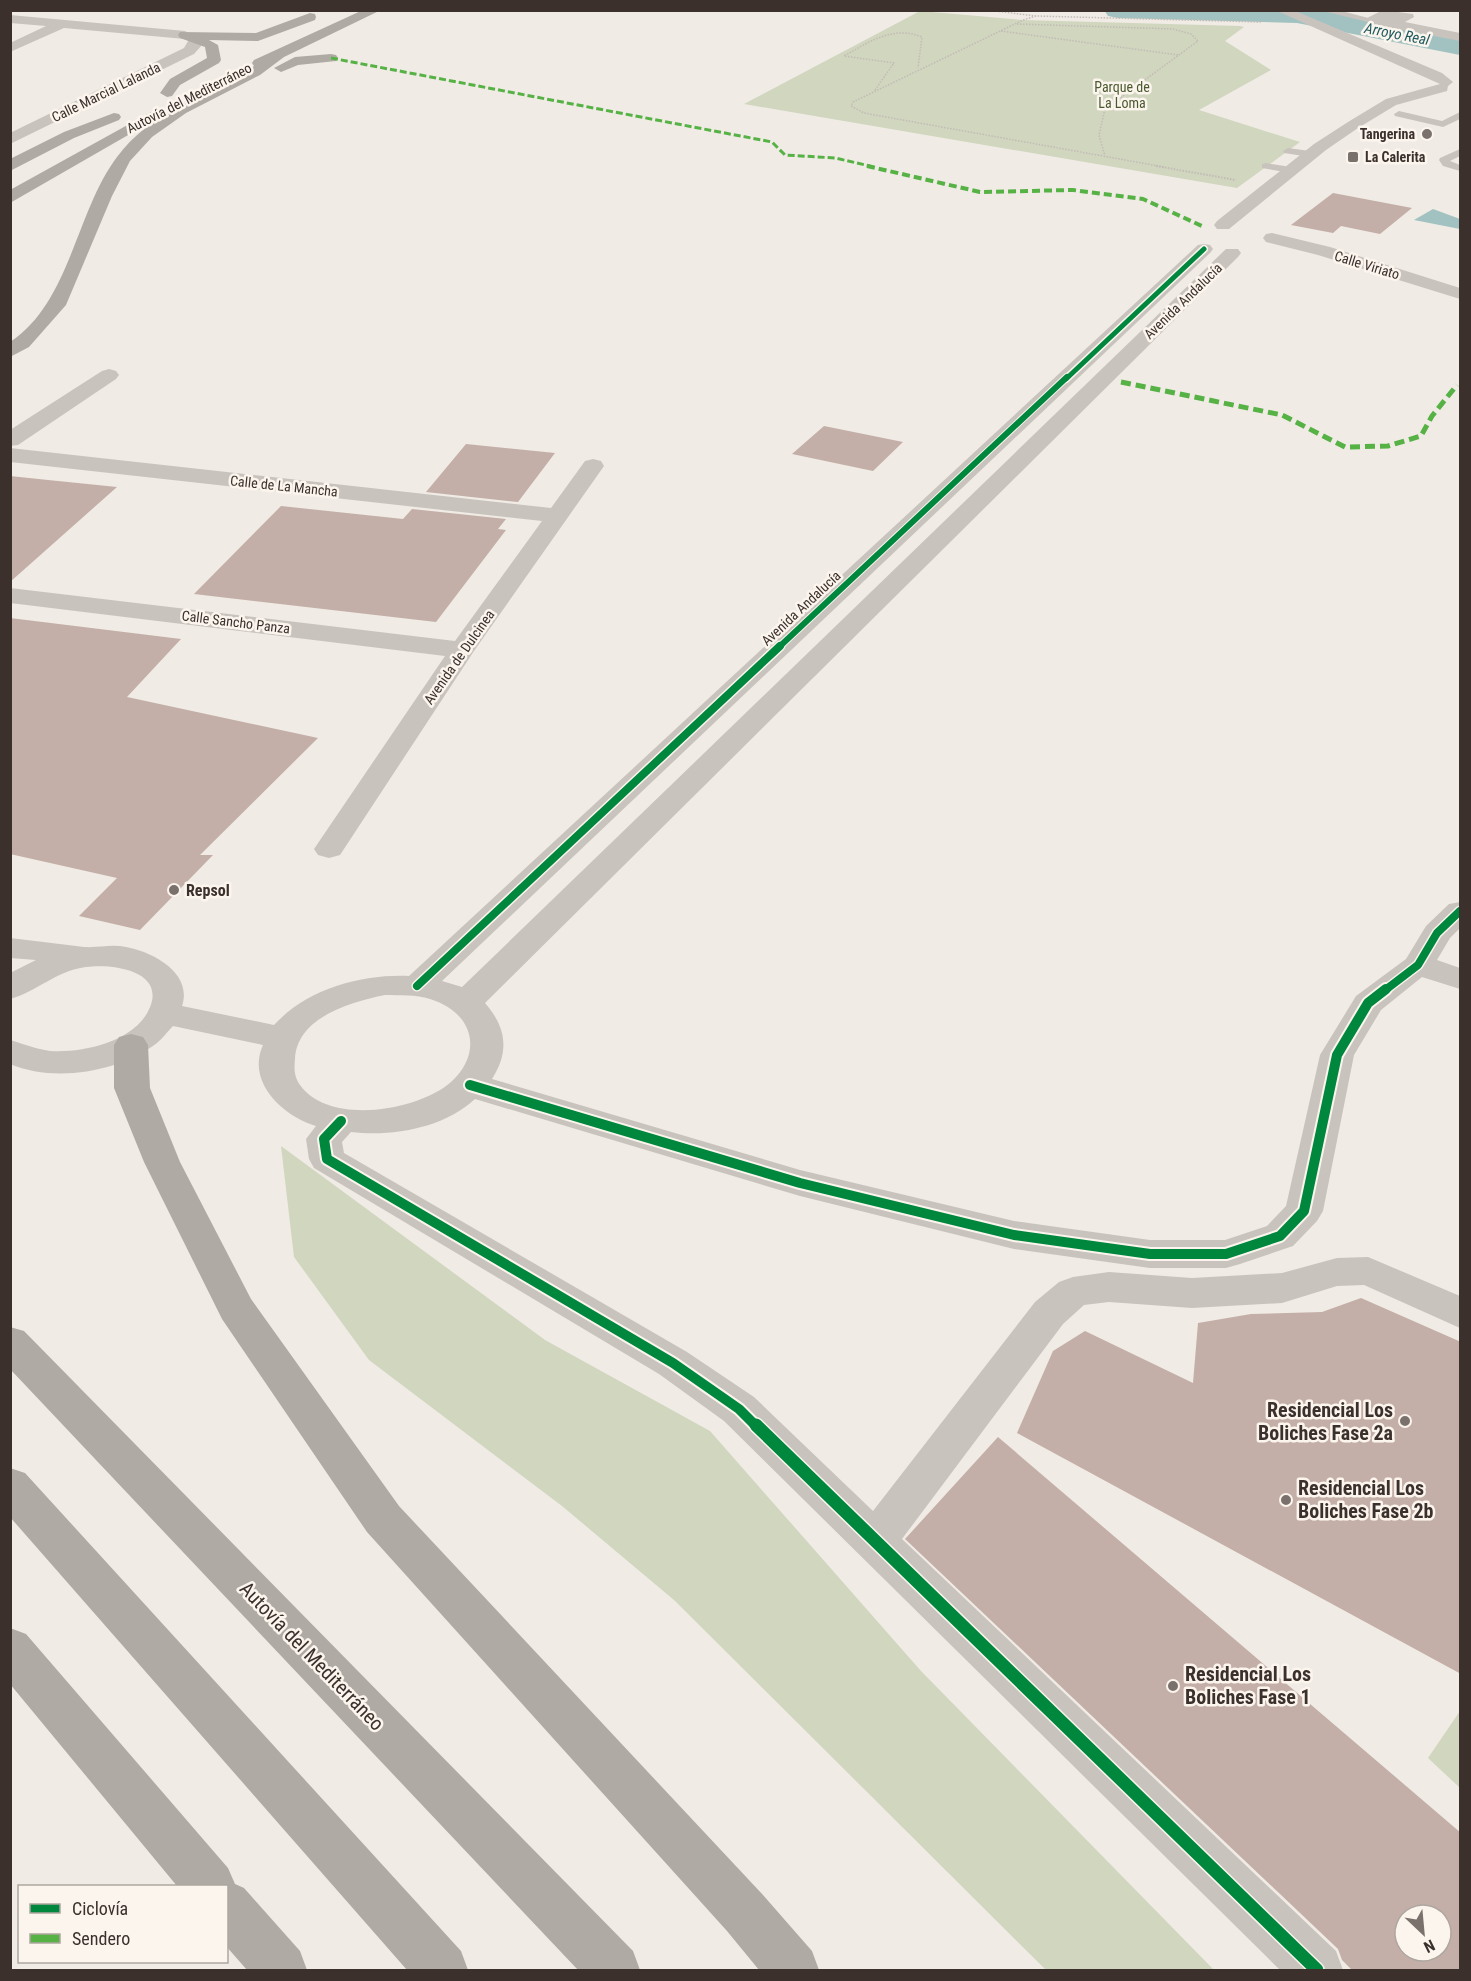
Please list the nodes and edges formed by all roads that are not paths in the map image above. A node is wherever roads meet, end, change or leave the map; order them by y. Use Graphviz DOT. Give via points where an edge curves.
graph roads {
  1 [pos="325,10"];
  2 [pos="348,10"];
  3 [pos="1281,10"];
  4 [pos="1299,10"];
  5 [pos="1323,10"];
  6 [pos="379,13"];
  7 [pos="166,18"];
  8 [pos="10,19"];
  9 [pos="1372,20"];
  10 [pos="63,23"];
  11 [pos="133,29"];
  12 [pos="190,37"];
  13 [pos="1461,37"];
  14 [pos="10,48"];
  15 [pos="248,55"];
  16 [pos="278,55"];
  17 [pos="227,64"];
  18 [pos="1456,90"];
  19 [pos="151,101"];
  20 [pos="1399,114"];
  21 [pos="1461,114"];
  22 [pos="147,134"];
  23 [pos="13,136"];
  24 [pos="1359,140"];
  25 [pos="1288,151"];
  26 [pos="1461,152"];
  27 [pos="1310,154"];
  28 [pos="10,166"];
  29 [pos="1266,166"];
  30 [pos="1461,168"];
  31 [pos="1291,170"];
  32 [pos="10,176"];
  33 [pos="10,198"];
  34 [pos="1222,225"];
  35 [pos="1192,242"];
  36 [pos="1253,249"];
  37 [pos="1461,294"];
  38 [pos="10,351"];
  39 [pos="109,375"];
  40 [pos="10,441"];
  41 [pos="10,455"];
  42 [pos="593,466"];
  43 [pos="558,516"];
  44 [pos="10,595"];
  45 [pos="462,650"];
  46 [pos="329,849"];
  47 [pos="1461,911"];
  48 [pos="10,948"];
  49 [pos="89,956"];
  50 [pos="1418,965"];
  51 [pos="1461,979"];
  52 [pos="417,986"];
  53 [pos="10,989"];
  54 [pos="465,1003"];
  55 [pos="164,1013"];
  56 [pos="283,1038"];
  57 [pos="131,1045"];
  58 [pos="10,1051"];
  59 [pos="470,1085"];
  60 [pos="340,1121"];
  61 [pos="1461,1312"];
  62 [pos="10,1342"];
  63 [pos="10,1486"];
  64 [pos="875,1541"];
  65 [pos="10,1649"];
  66 [pos="208,1885"];
  67 [pos="228,1908"];
  68 [pos="281,1971"];
  69 [pos="442,1971"];
  70 [pos="614,1971"];
  71 [pos="793,1971"];
  72 [pos="1317,1971"];
  1 -- 12 [label="highway" via="258,37"];
  2 -- 15 [label="highway, Autovía del Mediterráneo"];
  3 -- 18 [label="street" via="1428,72"];
  4 -- 18 [label="street"];
  5 -- 9 [label="lane"];
  6 -- 16 [label="highway, Autovía del Mediterráneo"];
  6 -- 22 [label="highway" via="325,46 324,52 331,58 295,61"];
  7 -- 11 [label="street"];
  8 -- 10 [label="street"];
  9 -- 13 [label="street"];
  10 -- 11 [label="street"];
  10 -- 14 [label="street"];
  11 -- 12 [label="street"];
  12 -- 19 [label="highway" via="211,45 214,60"];
  12 -- 23 [label="street, Calle Marcial Lalanda" via="195,45 189,51"];
  16 -- 22 [label="highway"];
  16 -- 33 [label="highway, Autovía del Mediterráneo" via="140,122"];
  17 -- 19 [label="highway, Autovía del Mediterráneo"];
  18 -- 20 [label="street"];
  18 -- 21 [label="lane" via="1452,104"];
  18 -- 27 [label="street" via="1391,102"];
  19 -- 28 [label="highway" via="69,135"];
  19 -- 32 [label="highway, Autovía del Mediterráneo"];
  20 -- 21 [label="lane" via="1443,124"];
  20 -- 24 [label="street"];
  22 -- 38 [label="highway" via="123,159 57,305"];
  25 -- 27 [label="lane"];
  26 -- 30 [label="lane" via="1443,160"];
  27 -- 31 [label="street"];
  29 -- 31 [label="lane"];
  31 -- 34 [label="street"];
  34 -- 35 [label="street" via="1193,229"];
  34 -- 36 [label="street" via="1253,228"];
  35 -- 36 [label="street"];
  35 -- 52 [label="street, Avenida Andalucía"];
  36 -- 37 [label="street, Calle Viriato" via="1324,251"];
  36 -- 54 [label="street, Avenida Andalucía"];
  39 -- 40 [label="street"];
  41 -- 43 [label="street, Calle de La Mancha"];
  42 -- 43 [label="street, Avenida de Dulcinea"];
  43 -- 45 [label="street, Avenida de Dulcinea"];
  44 -- 45 [label="street, Calle Sancho Panza"];
  45 -- 46 [label="street, Avenida de Dulcinea"];
  47 -- 50 [label="street" via="1437,933"];
  48 -- 49 [label="street"];
  49 -- 53 [label="street" via="41,968"];
  49 -- 55 [label="street" via="136,960 154,969 165,982 169,997"];
  50 -- 51 [label="street"];
  50 -- 59 [label="street" via="1368,1003 1337,1055 1304,1211 1280,1236 1226,1254 1150,1254 1014,1235 800,1183"];
  52 -- 54 [label="street" via="443,992"];
  52 -- 56 [label="street" via="385,985 334,998 299,1018"];
  54 -- 59 [label="street" via="482,1020 490,1041 485,1063"];
  55 -- 56 [label="street"];
  55 -- 57 [label="street" via="151,1030"];
  56 -- 60 [label="street" via="276,1058 278,1077 290,1096 306,1111"];
  57 -- 58 [label="street" via="74,1063 45,1063"];
  57 -- 71 [label="highway" via="132,1088 162,1162 236,1308 383,1520"];
  59 -- 60 [label="street" via="445,1104 412,1117"];
  60 -- 64 [label="street" via="324,1139 327,1159 673,1363 740,1409"];
  61 -- 64 [label="street" via="1368,1271 1337,1272 1282,1288 1192,1293 1108,1287 1073,1292 1049,1313"];
  62 -- 70 [label="highway, Autovía del Mediterráneo"];
  63 -- 69 [label="highway"];
  64 -- 72 [label="street"];
  65 -- 66 [label="highway"];
  67 -- 68 [label="highway"];
}
